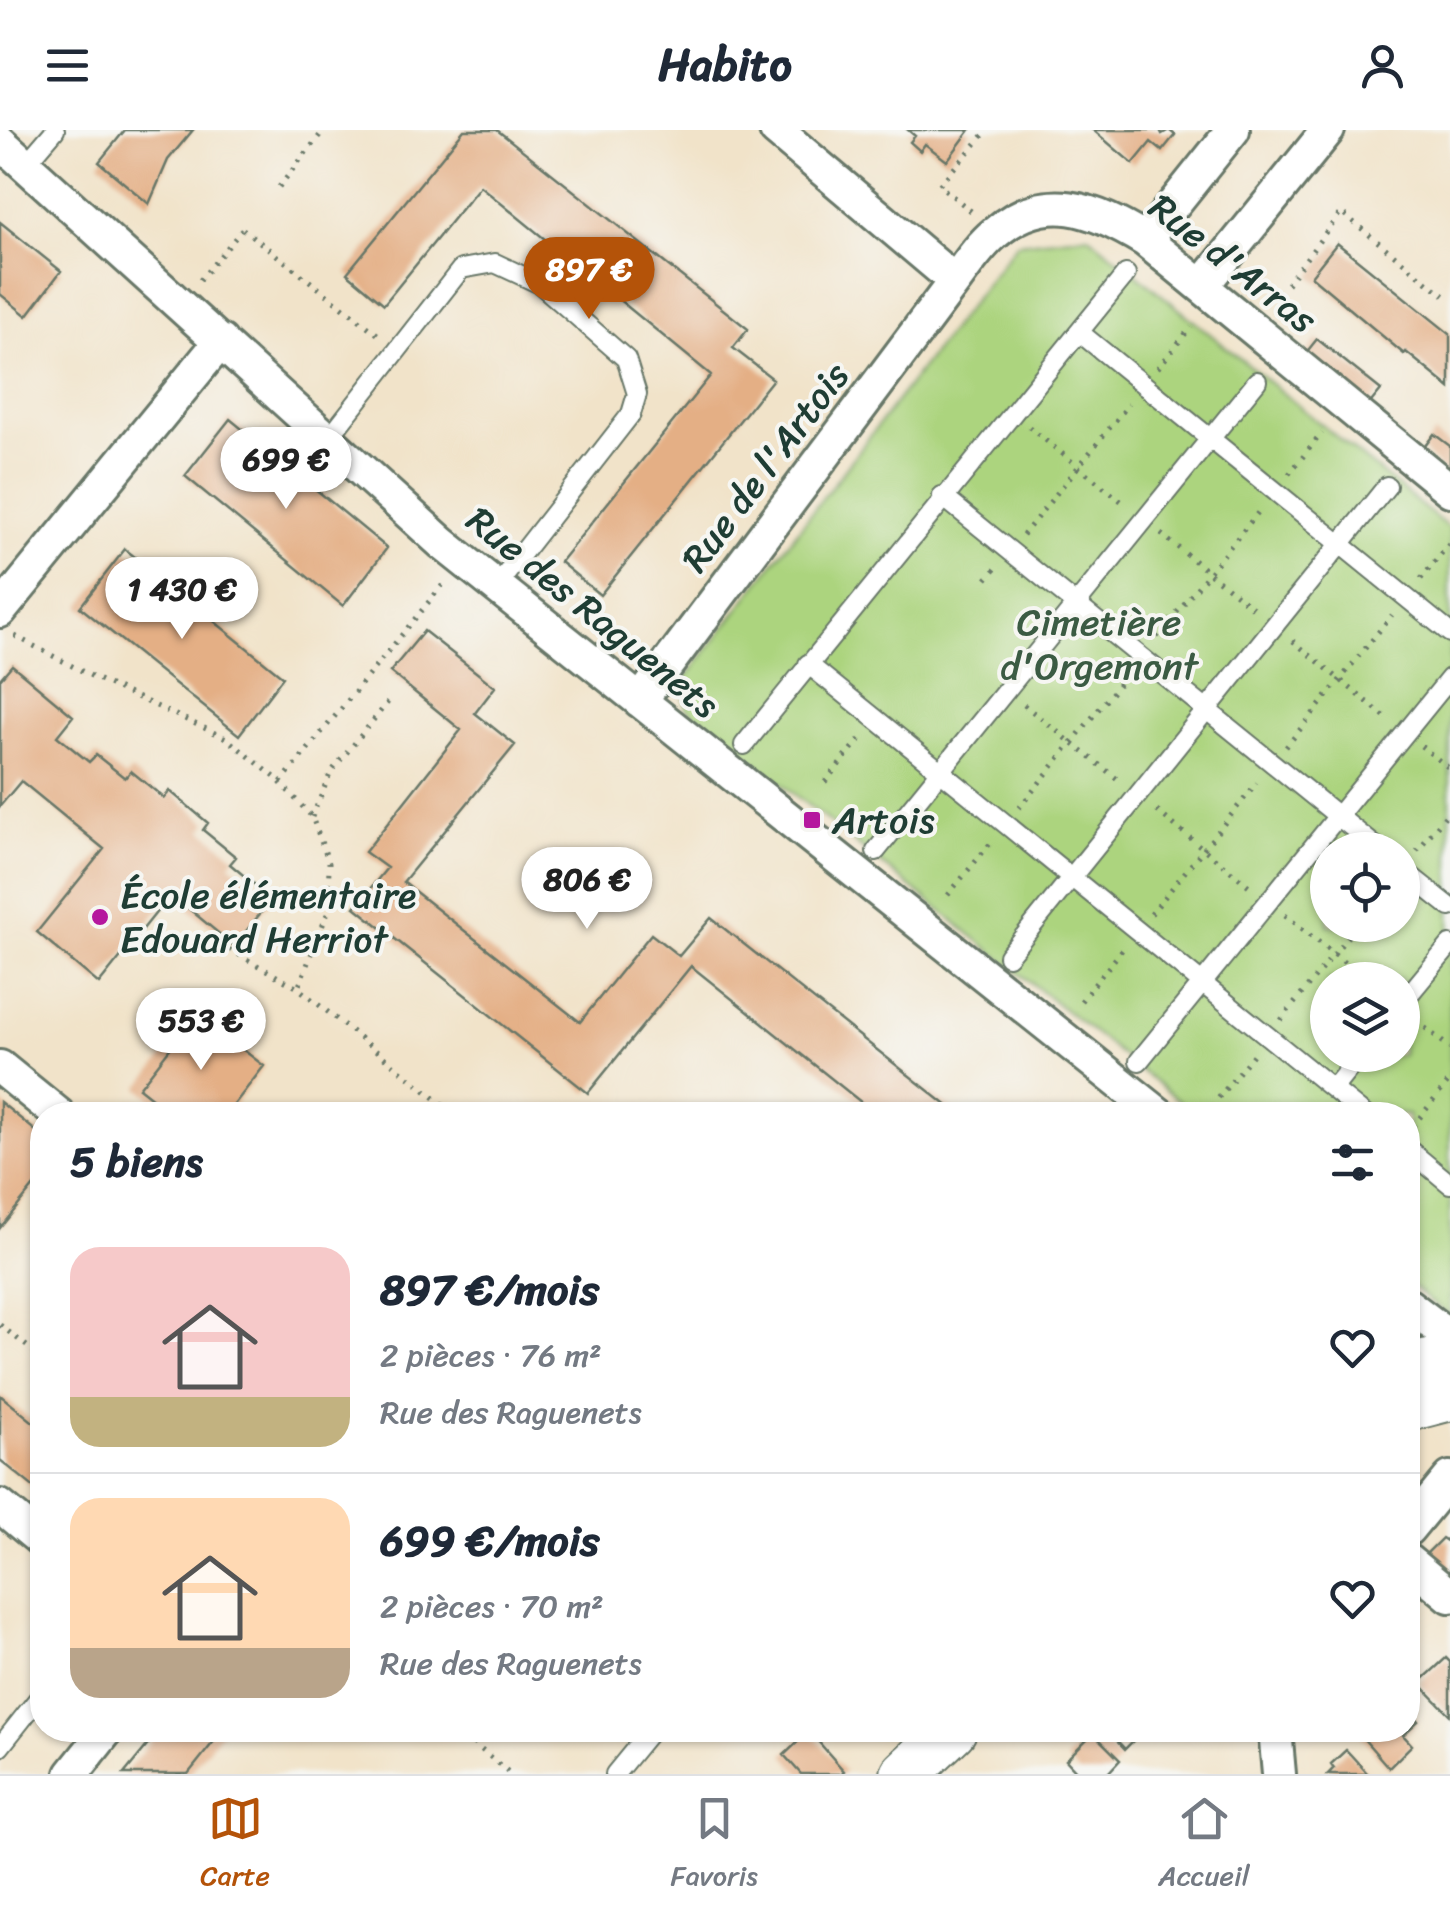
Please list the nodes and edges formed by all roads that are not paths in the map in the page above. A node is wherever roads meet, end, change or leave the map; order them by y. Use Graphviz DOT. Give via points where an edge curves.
graph roads {
  1 [pos="55,130"];
  2 [pos="776,130"];
  3 [pos="1233,130"];
  4 [pos="1328,130"];
  5 [pos="0,142"];
  6 [pos="25,165"];
  7 [pos="1145,240"];
  8 [pos="1126,274"];
  9 [pos="955,281"];
  10 [pos="1202,286"];
  11 [pos="1079,332"];
  12 [pos="221,341"];
  13 [pos="1257,380"];
  14 [pos="1210,438"];
  15 [pos="328,439"];
  16 [pos="1387,486"];
  17 [pos="1450,490"];
  18 [pos="942,496"];
  19 [pos="1341,545"];
  20 [pos="496,586"];
  21 [pos="1076,604"];
  22 [pos="0,611"];
  23 [pos="1450,633"];
  24 [pos="808,664"];
  25 [pos="1450,678"];
  26 [pos="640,701"];
  27 [pos="1207,710"];
  28 [pos="744,745"];
  29 [pos="940,771"];
  30 [pos="1338,816"];
  31 [pos="1358,832"];
  32 [pos="876,851"];
  33 [pos="1072,878"];
  34 [pos="1420,883"];
  35 [pos="1450,907"];
  36 [pos="1450,945"];
  37 [pos="1008,956"];
  38 [pos="1420,981"];
  39 [pos="1202,983"];
  40 [pos="1139,1061"];
  41 [pos="0,1067"];
  42 [pos="1346,1072"];
  43 [pos="1333,1089"];
  44 [pos="43,1102"];
  45 [pos="1144,1102"];
  46 [pos="1350,1102"];
  47 [pos="1420,1159"];
  48 [pos="1450,1184"];
  49 [pos="1420,1315"];
  50 [pos="1450,1337"];
  51 [pos="1450,1478"];
  52 [pos="0,1506"];
  53 [pos="1420,1514"];
  54 [pos="30,1530"];
  55 [pos="1420,1571"];
  56 [pos="1450,1596"];
  57 [pos="30,1709"];
  58 [pos="97,1742"];
  59 [pos="641,1742"];
  60 [pos="939,1742"];
  61 [pos="978,1742"];
  62 [pos="1277,1742"];
  63 [pos="0,1747"];
  64 [pos="72,1774"];
  65 [pos="615,1774"];
  66 [pos="906,1774"];
  67 [pos="946,1774"];
  68 [pos="1279,1774"];
  1 -- 6 [label="lane"];
  2 -- 9 [label="street"];
  3 -- 7 [label="street"];
  4 -- 10 [label="street"];
  5 -- 6 [label="street, Rue des Raguenets"];
  6 -- 12 [label="street, Rue des Raguenets"];
  7 -- 9 [label="street, Rue d'Arras" via="1090,211 1058,206 1021,214 996,231"];
  7 -- 10 [label="street, Rue d'Arras"];
  8 -- 11 [label="lane"];
  9 -- 26 [label="street, Rue de l'Artois"];
  10 -- 17 [label="street, Rue d'Arras"];
  11 -- 14 [label="lane"];
  11 -- 18 [label="lane"];
  12 -- 15 [label="street, Rue des Raguenets"];
  12 -- 22 [label="street"];
  13 -- 14 [label="lane"];
  14 -- 19 [label="lane"];
  14 -- 21 [label="lane"];
  15 -- 20 [label="street, Rue des Raguenets"];
  15 -- 20 [label="lane" via="461,269 495,263 540,284 626,359 637,394 631,414"];
  16 -- 19 [label="lane"];
  18 -- 21 [label="lane"];
  18 -- 24 [label="lane"];
  19 -- 23 [label="lane"];
  19 -- 27 [label="lane"];
  20 -- 26 [label="street, Rue des Raguenets"];
  21 -- 27 [label="lane"];
  21 -- 29 [label="lane"];
  24 -- 28 [label="lane"];
  24 -- 29 [label="lane"];
  25 -- 30 [label="lane"];
  26 -- 45 [label="street, Rue des Raguenets"];
  27 -- 30 [label="lane"];
  27 -- 33 [label="lane"];
  29 -- 32 [label="lane"];
  29 -- 33 [label="lane"];
  30 -- 31 [label="lane"];
  30 -- 39 [label="lane"];
  33 -- 37 [label="lane"];
  33 -- 39 [label="lane"];
  34 -- 35 [label="lane"];
  36 -- 38 [label="lane"];
  39 -- 40 [label="lane"];
  39 -- 43 [label="lane"];
  41 -- 44 [label="street"];
  42 -- 43 [label="lane"];
  43 -- 46 [label="lane"];
  47 -- 48 [label="lane"];
  49 -- 50 [label="street"];
  51 -- 53 [label="street"];
  52 -- 54 [label="street"];
  55 -- 56 [label="street"];
  57 -- 63 [label="lane"];
  58 -- 64 [label="street"];
  59 -- 65 [label="lane"];
  60 -- 66 [label="main road"];
  61 -- 67 [label="main road"];
  62 -- 68 [label="street"];
}
